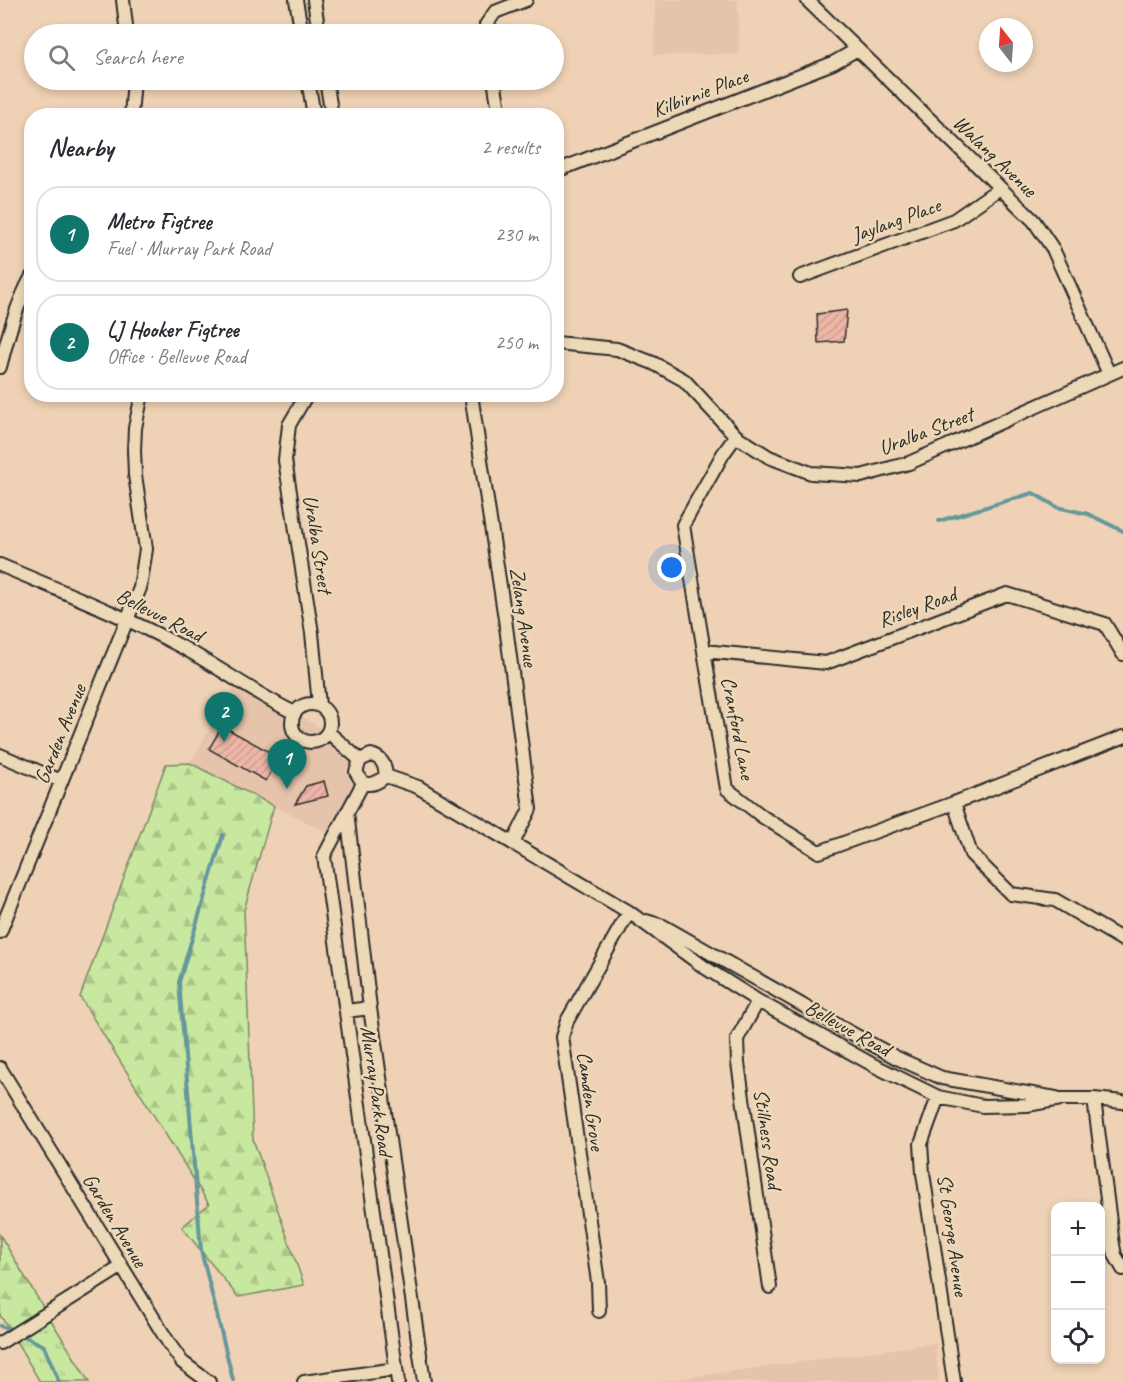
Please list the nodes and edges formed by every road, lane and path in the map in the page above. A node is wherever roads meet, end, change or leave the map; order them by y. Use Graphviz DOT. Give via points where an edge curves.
graph roads {
  1 [pos="123,0"];
  2 [pos="297,0"];
  3 [pos="314,0"];
  4 [pos="526,0"];
  5 [pos="807,0"];
  6 [pos="126,24"];
  7 [pos="300,24"];
  8 [pos="318,24"];
  9 [pos="487,24"];
  10 [pos="856,50"];
  11 [pos="133,90"];
  12 [pos="310,90"];
  13 [pos="328,90"];
  14 [pos="496,90"];
  15 [pos="132,108"];
  16 [pos="313,108"];
  17 [pos="331,108"];
  18 [pos="499,108"];
  19 [pos="564,168"];
  20 [pos="1000,189"];
  21 [pos="800,277"];
  22 [pos="24,291"];
  23 [pos="564,344"];
  24 [pos="0,367"];
  25 [pos="1123,368"];
  26 [pos="1110,374"];
  27 [pos="140,402"];
  28 [pos="302,402"];
  29 [pos="472,402"];
  30 [pos="736,436"];
  31 [pos="0,565"];
  32 [pos="128,619"];
  33 [pos="704,651"];
  34 [pos="1123,654"];
  35 [pos="319,705"];
  36 [pos="295,713"];
  37 [pos="328,732"];
  38 [pos="1123,737"];
  39 [pos="0,755"];
  40 [pos="360,760"];
  41 [pos="386,776"];
  42 [pos="62,781"];
  43 [pos="363,783"];
  44 [pos="954,803"];
  45 [pos="346,811"];
  46 [pos="513,843"];
  47 [pos="634,915"];
  48 [pos="0,932"];
  49 [pos="1123,940"];
  50 [pos="758,1001"];
  51 [pos="370,1008"];
  52 [pos="346,1011"];
  53 [pos="0,1068"];
  54 [pos="938,1097"];
  55 [pos="1061,1099"];
  56 [pos="1094,1099"];
  57 [pos="1123,1102"];
  58 [pos="121,1267"];
  59 [pos="1123,1269"];
  60 [pos="770,1287"];
  61 [pos="599,1311"];
  62 [pos="3,1341"];
  63 [pos="396,1369"];
  64 [pos="209,1382"];
  65 [pos="304,1382"];
  66 [pos="398,1382"];
  67 [pos="424,1382"];
  68 [pos="954,1382"];
  1 -- 6 [label="street"];
  2 -- 7 [label="street"];
  3 -- 8 [label="street"];
  4 -- 9 [label="street" via="495,12"];
  5 -- 10 [label="street, Walang Avenue"];
  10 -- 19 [label="street, Kilbirnie Place" via="833,63"];
  10 -- 20 [label="street, Walang Avenue"];
  11 -- 15 [label="street"];
  12 -- 16 [label="street"];
  13 -- 17 [label="street"];
  14 -- 18 [label="street"];
  20 -- 21 [label="street, Jaylang Place" via="954,220"];
  20 -- 26 [label="street, Walang Avenue" via="1034,221 1053,249"];
  22 -- 24 [label="street"];
  23 -- 30 [label="street, Uralba Street" via="617,349 653,363 684,380"];
  25 -- 26 [label="street, Uralba Street"];
  26 -- 30 [label="street, Uralba Street" via="909,463 861,476 811,473 769,457"];
  27 -- 32 [label="street, Garden Avenue" via="134,450 146,549 140,588"];
  28 -- 35 [label="street, Uralba Street" via="289,425 285,460"];
  29 -- 46 [label="street, Zelang Avenue" via="530,809"];
  30 -- 33 [label="street, Cranford Lane" via="683,525"];
  31 -- 32 [label="street, Bellevue Road"];
  32 -- 36 [label="street, Bellevue Road"];
  32 -- 42 [label="street, Garden Avenue"];
  33 -- 34 [label="street, Risley Road" via="826,663 1007,594 1105,624"];
  33 -- 44 [label="street, Cranford Lane" via="727,789 819,852"];
  35 -- 36 [label="street" via="305,705"];
  35 -- 37 [label="street" via="328,713"];
  36 -- 37 [label="street" via="295,732 305,740 318,740"];
  37 -- 40 [label="street"];
  38 -- 44 [label="street, Cranford Lane"];
  39 -- 42 [label="street"];
  40 -- 41 [label="street" via="375,756 384,765"];
  40 -- 43 [label="street" via="356,772"];
  41 -- 43 [label="street" via="374,784"];
  41 -- 46 [label="street, Bellevue Road" via="418,787"];
  42 -- 48 [label="street, Garden Avenue"];
  43 -- 45 [label="street, Murray Park Road"];
  44 -- 49 [label="street" via="971,854 1011,894 1055,900"];
  45 -- 51 [label="street, Murray Park Road"];
  45 -- 52 [label="street, Murray Park Road" via="324,856"];
  46 -- 47 [label="street, Bellevue Road"];
  47 -- 50 [label="street, Bellevue Road"];
  47 -- 55 [label="street, Bellevue Road" via="663,926 897,1058 942,1078"];
  47 -- 61 [label="street, Camden Grove" via="567,1021 562,1037"];
  50 -- 54 [label="street, Bellevue Road"];
  50 -- 60 [label="street, Stillness Road" via="737,1039 738,1064"];
  51 -- 52 [label="street"];
  51 -- 67 [label="street, Murray Park Road"];
  52 -- 63 [label="street, Murray Park Road"];
  53 -- 58 [label="street, Garden Avenue"];
  54 -- 55 [label="street, Bellevue Road" via="983,1106"];
  54 -- 68 [label="street, St George Avenue" via="921,1144"];
  55 -- 56 [label="street, Bellevue Road"];
  56 -- 57 [label="street, Bellevue Road"];
  56 -- 59 [label="street" via="1113,1245"];
  58 -- 62 [label="street"];
  58 -- 64 [label="street, Garden Avenue" via="182,1362"];
  63 -- 65 [label="street"];
  63 -- 66 [label="street, Murray Park Road"];
}
